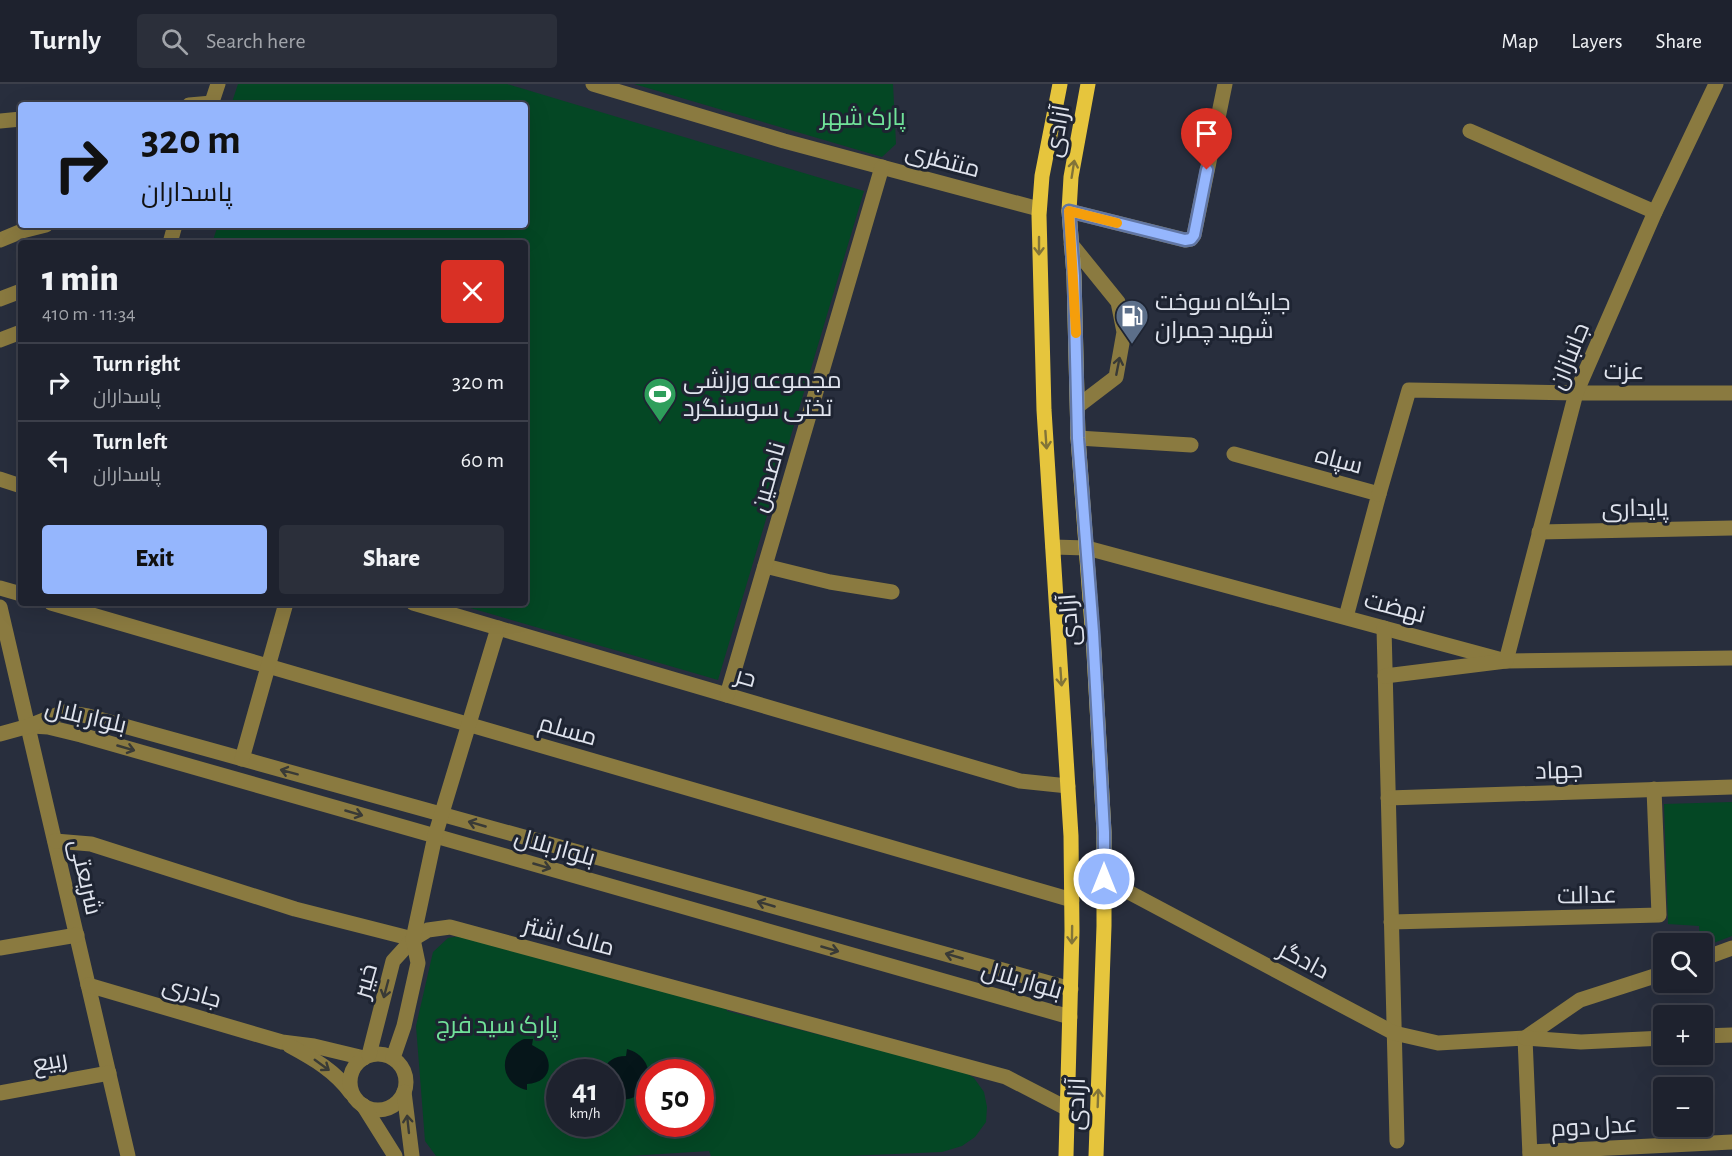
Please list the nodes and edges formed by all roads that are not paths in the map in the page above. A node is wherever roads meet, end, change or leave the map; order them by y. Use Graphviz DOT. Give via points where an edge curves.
graph roads {
  1 [pos="218,84"];
  2 [pos="593,84"];
  3 [pos="1060,84"];
  4 [pos="1088,84"];
  5 [pos="1225,84"];
  6 [pos="1716,84"];
  7 [pos="213,102"];
  8 [pos="18,119"];
  9 [pos="0,121"];
  10 [pos="1470,131"];
  11 [pos="882,167"];
  12 [pos="1039,209"];
  13 [pos="1069,211"];
  14 [pos="1655,212"];
  15 [pos="34,228"];
  16 [pos="0,240"];
  17 [pos="1071,244"];
  18 [pos="18,292"];
  19 [pos="0,299"];
  20 [pos="18,333"];
  21 [pos="0,340"];
  22 [pos="1576,393"];
  23 [pos="1732,393"];
  24 [pos="1078,406"];
  25 [pos="1078,438"];
  26 [pos="1191,445"];
  27 [pos="1234,454"];
  28 [pos="0,479"];
  29 [pos="18,485"];
  30 [pos="1379,494"];
  31 [pos="1732,528"];
  32 [pos="1539,532"];
  33 [pos="1053,547"];
  34 [pos="1087,548"];
  35 [pos="765,566"];
  36 [pos="0,588"];
  37 [pos="892,592"];
  38 [pos="18,593"];
  39 [pos="61,606"];
  40 [pos="285,606"];
  41 [pos="423,606"];
  42 [pos="0,608"];
  43 [pos="1346,618"];
  44 [pos="498,628"];
  45 [pos="1384,628"];
  46 [pos="1732,658"];
  47 [pos="1506,661"];
  48 [pos="268,666"];
  49 [pos="1385,676"];
  50 [pos="727,695"];
  51 [pos="470,725"];
  52 [pos="29,726"];
  53 [pos="0,734"];
  54 [pos="242,759"];
  55 [pos="1068,786"];
  56 [pos="1732,787"];
  57 [pos="1654,789"];
  58 [pos="1388,798"];
  59 [pos="442,814"];
  60 [pos="435,836"];
  61 [pos="55,841"];
  62 [pos="1072,876"];
  63 [pos="1104,879"];
  64 [pos="1072,900"];
  65 [pos="1391,922"];
  66 [pos="77,936"];
  67 [pos="413,939"];
  68 [pos="0,948"];
  69 [pos="1732,948"];
  70 [pos="1713,955"];
  71 [pos="1653,977"];
  72 [pos="88,985"];
  73 [pos="1071,989"];
  74 [pos="1070,1017"];
  75 [pos="1394,1033"];
  76 [pos="1732,1035"];
  77 [pos="1713,1036"];
  78 [pos="1525,1038"];
  79 [pos="1653,1039"];
  80 [pos="282,1042"];
  81 [pos="367,1056"];
  82 [pos="393,1058"];
  83 [pos="109,1073"];
  84 [pos="404,1092"];
  85 [pos="0,1093"];
  86 [pos="358,1101"];
  87 [pos="1068,1109"];
  88 [pos="1397,1141"];
  89 [pos="1732,1142"];
  90 [pos="1530,1154"];
  91 [pos="128,1156"];
  92 [pos="395,1156"];
  93 [pos="412,1156"];
  94 [pos="1066,1156"];
  95 [pos="1096,1156"];
  1 -- 7 [label="street"];
  2 -- 11 [label="street, منتظری"];
  3 -- 12 [label="main road, آزادی"];
  13 -- 4 [label="main road, آزادی, one-way" via="1071,177"];
  5 -- 13 [label="street" via="1191,239"];
  6 -- 14 [label="street, جانبازان"];
  8 -- 9 [label="street"];
  10 -- 14 [label="street"];
  11 -- 12 [label="street, منتظری"];
  11 -- 35 [label="street, ناصحین"];
  12 -- 33 [label="main road, آزادی, one-way" via="1044,410"];
  13 -- 17 [label="main road, آزادی"];
  14 -- 22 [label="street, جانبازان"];
  15 -- 16 [label="street"];
  17 -- 24 [label="main road, آزادی"];
  24 -- 17 [label="street, one-way" via="1116,377 1125,332 1118,302"];
  18 -- 19 [label="street"];
  20 -- 21 [label="street"];
  22 -- 23 [label="street, عزت"];
  22 -- 30 [label="street, عزت" via="1409,390"];
  22 -- 32 [label="street, جانبازان"];
  24 -- 25 [label="main road, آزادی"];
  25 -- 26 [label="street"];
  25 -- 34 [label="main road, آزادی"];
  27 -- 30 [label="street, سپاه"];
  28 -- 29 [label="street"];
  30 -- 43 [label="street, سپاه"];
  31 -- 32 [label="street, پایداری"];
  32 -- 47 [label="street, جانبازان"];
  33 -- 34 [label="street, نهضت"];
  33 -- 55 [label="main road, آزادی, one-way"];
  34 -- 43 [label="street, نهضت"];
  34 -- 63 [label="main road, آزادی"];
  35 -- 37 [label="street"];
  35 -- 50 [label="street, ناصحین"];
  36 -- 38 [label="street"];
  39 -- 48 [label="street, مسلم"];
  40 -- 48 [label="street"];
  41 -- 44 [label="street, حر"];
  42 -- 52 [label="street, شریعتی"];
  43 -- 45 [label="street, نهضت"];
  44 -- 50 [label="street, حر"];
  44 -- 51 [label="street"];
  45 -- 47 [label="street, نهضت"];
  45 -- 49 [label="street"];
  46 -- 47 [label="street, نهضت"];
  47 -- 49 [label="street"];
  48 -- 51 [label="street, مسلم"];
  48 -- 54 [label="street"];
  49 -- 58 [label="street"];
  50 -- 55 [label="street, حر" via="1020,781"];
  51 -- 59 [label="street"];
  51 -- 64 [label="street, مسلم"];
  52 -- 53 [label="street"];
  52 -- 54 [label="street, بلوار بلال" via="64,712"];
  52 -- 60 [label="street, بلوار بلال, one-way" via="81,735"];
  52 -- 61 [label="street, شریعتی"];
  59 -- 54 [label="street, بلوار بلال, one-way"];
  55 -- 62 [label="main road, آزادی"];
  56 -- 57 [label="street, جهاد"];
  57 -- 58 [label="street, جهاد"];
  57 -- 65 [label="street, عدالت" via="1659,915"];
  58 -- 65 [label="street"];
  59 -- 60 [label="street"];
  73 -- 59 [label="street, بلوار بلال, one-way"];
  60 -- 67 [label="street"];
  60 -- 74 [label="street, بلوار بلال, one-way"];
  61 -- 66 [label="street, شریعتی"];
  61 -- 67 [label="street" via="91,844 295,909"];
  62 -- 63 [label="street, دادگر"];
  62 -- 64 [label="main road, آزادی"];
  63 -- 75 [label="street, دادگر"];
  95 -- 63 [label="main road, آزادی, one-way"];
  64 -- 73 [label="main road, آزادی, one-way"];
  65 -- 75 [label="street"];
  66 -- 68 [label="street"];
  66 -- 72 [label="street, شریعتی"];
  67 -- 81 [label="street, خیبر, one-way" via="393,961"];
  67 -- 82 [label="street, خیبر" via="418,963"];
  67 -- 87 [label="street, مالک اشتر" via="429,930 450,927 1006,1077"];
  69 -- 70 [label="street"];
  71 -- 78 [label="street" via="1580,1000"];
  72 -- 80 [label="street, جادری"];
  72 -- 83 [label="street, شریعتی"];
  73 -- 74 [label="main road, آزادی"];
  74 -- 87 [label="main road, آزادی"];
  75 -- 78 [label="street, دادگر" via="1438,1043"];
  75 -- 88 [label="street"];
  76 -- 77 [label="street"];
  78 -- 79 [label="street, دادگر" via="1581,1042"];
  78 -- 90 [label="street"];
  80 -- 81 [label="street"];
  80 -- 86 [label="street, one-way" via="322,1064"];
  81 -- 82 [label="street" via="382,1054"];
  81 -- 86 [label="street" via="352,1071 350,1084"];
  82 -- 84 [label="street" via="403,1067 407,1079"];
  83 -- 85 [label="street, ربیع"];
  83 -- 91 [label="street, شریعتی"];
  84 -- 86 [label="street" via="398,1102 387,1108 374,1110"];
  93 -- 84 [label="street, one-way"];
  86 -- 92 [label="street"];
  87 -- 94 [label="main road, آزادی"];
  89 -- 90 [label="street, عدل دوم"];
}
